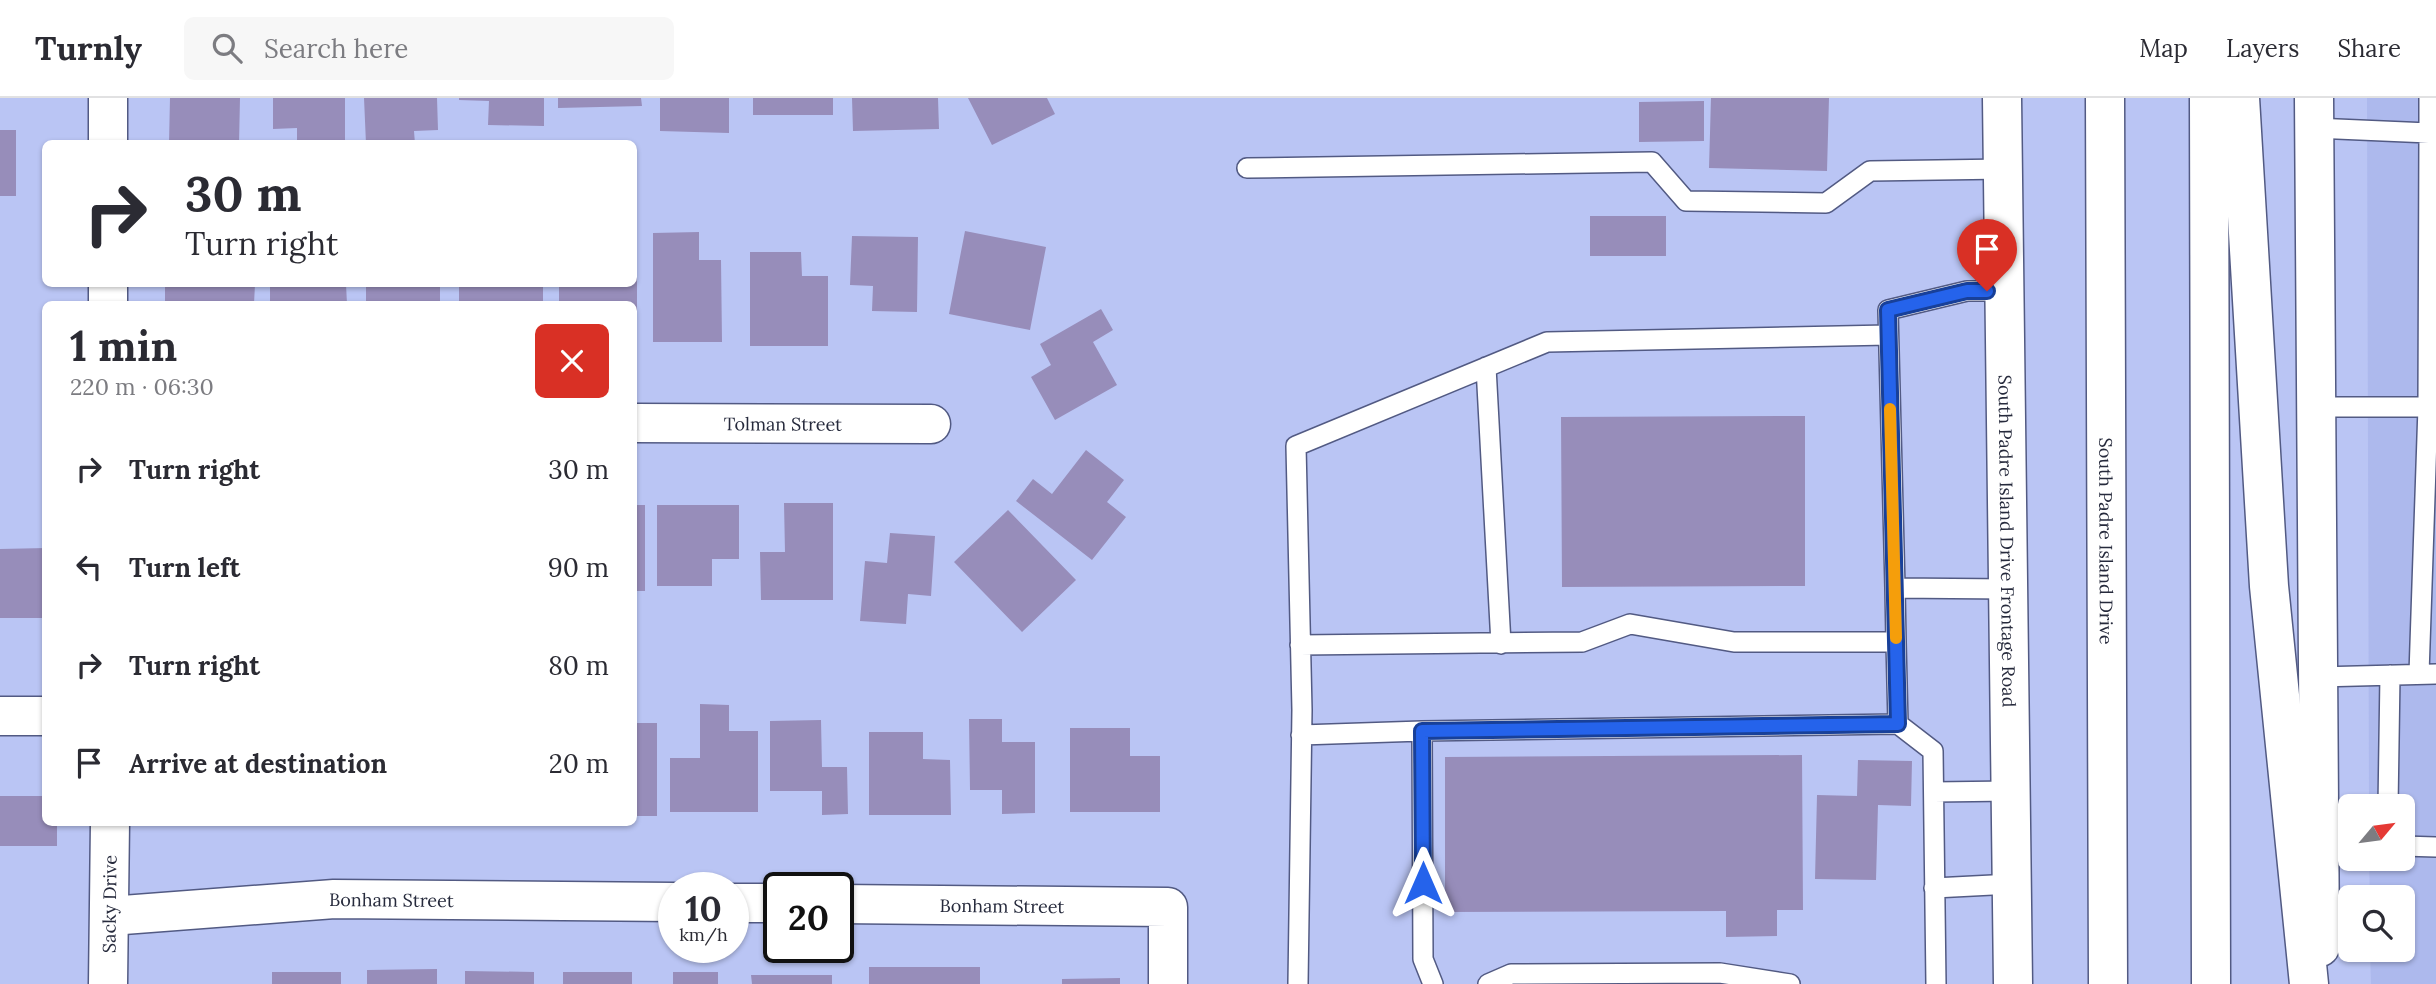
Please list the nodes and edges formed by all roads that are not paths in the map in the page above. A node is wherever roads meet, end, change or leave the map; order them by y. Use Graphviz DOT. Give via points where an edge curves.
graph roads {
  1 [pos="108,98"];
  2 [pos="2003,98"];
  3 [pos="2105,98"];
  4 [pos="2209,98"];
  5 [pos="2240,98"];
  6 [pos="2429,98"];
  7 [pos="2314,113"];
  8 [pos="2429,133"];
  9 [pos="108,140"];
  10 [pos="1247,168"];
  11 [pos="2005,169"];
  12 [pos="2006,290"];
  13 [pos="1888,335"];
  14 [pos="1486,367"];
  15 [pos="2316,407"];
  16 [pos="2432,407"];
  17 [pos="637,423"];
  18 [pos="931,424"];
  19 [pos="1895,588"];
  20 [pos="2009,589"];
  21 [pos="1896,642"];
  22 [pos="1501,644"];
  23 [pos="1300,645"];
  24 [pos="2390,674"];
  25 [pos="2428,674"];
  26 [pos="2318,677"];
  27 [pos="0,716"];
  28 [pos="42,716"];
  29 [pos="1898,724"];
  30 [pos="1422,731"];
  31 [pos="1301,735"];
  32 [pos="2011,791"];
  33 [pos="1934,792"];
  34 [pos="2388,794"];
  35 [pos="110,826"];
  36 [pos="2335,845"];
  37 [pos="2415,846"];
  38 [pos="2436,846"];
  39 [pos="2012,884"];
  40 [pos="1934,888"];
  41 [pos="658,902"];
  42 [pos="854,904"];
  43 [pos="110,916"];
  44 [pos="108,984"];
  45 [pos="1168,984"];
  46 [pos="1298,984"];
  47 [pos="1433,984"];
  48 [pos="1488,984"];
  49 [pos="1790,984"];
  50 [pos="1936,984"];
  51 [pos="2013,984"];
  52 [pos="2108,984"];
  53 [pos="2211,984"];
  54 [pos="2309,984"];
  55 [pos="2320,984"];
  1 -- 9 [label="main road"];
  2 -- 11 [label="main road, South Padre Island Drive Frontage Road"];
  3 -- 52 [label="main road, South Padre Island Drive"];
  4 -- 53 [label="main road"];
  5 -- 54 [label="main road" via="2269,586"];
  6 -- 8 [label="lane"];
  7 -- 8 [label="lane"];
  7 -- 15 [label="main road"];
  8 -- 16 [label="lane"];
  10 -- 11 [label="lane" via="1652,162 1686,201 1826,204 1870,171"];
  11 -- 12 [label="main road, South Padre Island Drive Frontage Road"];
  12 -- 13 [label="lane" via="1967,291 1888,310"];
  12 -- 20 [label="main road, South Padre Island Drive Frontage Road"];
  13 -- 14 [label="lane" via="1547,342"];
  13 -- 19 [label="lane"];
  14 -- 22 [label="lane"];
  14 -- 23 [label="lane" via="1296,446"];
  15 -- 16 [label="lane"];
  15 -- 26 [label="main road"];
  16 -- 25 [label="lane"];
  17 -- 18 [label="main road, Tolman Street"];
  19 -- 20 [label="lane"];
  19 -- 21 [label="lane"];
  20 -- 32 [label="main road, South Padre Island Drive Frontage Road"];
  21 -- 22 [label="lane" via="1734,642 1630,624 1582,642"];
  21 -- 29 [label="lane"];
  22 -- 23 [label="lane"];
  23 -- 31 [label="lane"];
  24 -- 25 [label="lane"];
  24 -- 26 [label="lane"];
  24 -- 34 [label="lane"];
  26 -- 36 [label="main road"];
  27 -- 28 [label="main road"];
  29 -- 30 [label="lane"];
  29 -- 33 [label="lane" via="1933,751"];
  30 -- 31 [label="lane"];
  30 -- 47 [label="lane" via="1423,959"];
  31 -- 46 [label="lane"];
  32 -- 33 [label="lane"];
  32 -- 39 [label="main road, South Padre Island Drive Frontage Road"];
  33 -- 40 [label="lane"];
  35 -- 43 [label="main road, Sacky Drive"];
  36 -- 55 [label="main road"];
  37 -- 38 [label="lane"];
  39 -- 40 [label="lane"];
  39 -- 51 [label="main road, South Padre Island Drive Frontage Road"];
  40 -- 50 [label="lane"];
  41 -- 43 [label="main road, Bonham Street" via="334,900"];
  42 -- 45 [label="main road, Bonham Street" via="1168,907"];
  43 -- 44 [label="main road, Sacky Drive"];
  48 -- 49 [label="lane" via="1511,974 1706,973"];
}
